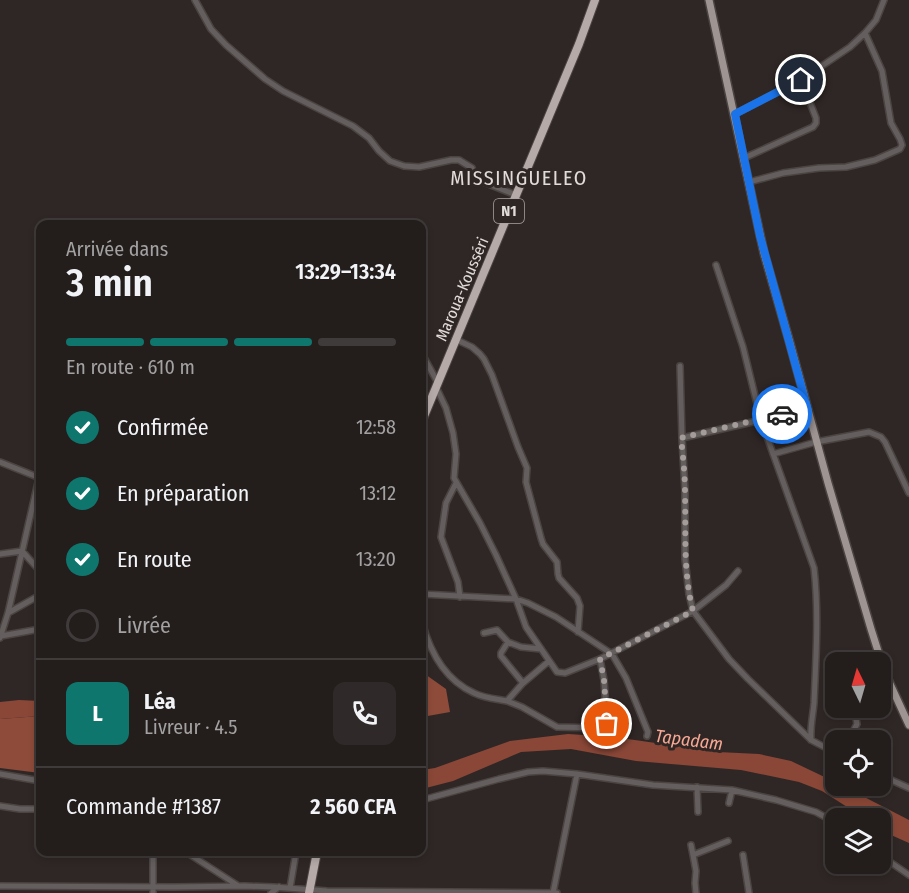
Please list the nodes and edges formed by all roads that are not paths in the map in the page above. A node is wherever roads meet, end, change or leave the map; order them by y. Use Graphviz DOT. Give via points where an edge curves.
graph roads {
  1 [pos="195,0"];
  2 [pos="595,0"];
  3 [pos="709,0"];
  4 [pos="884,0"];
  5 [pos="865,33"];
  6 [pos="801,80"];
  7 [pos="735,114"];
  8 [pos="744,158"];
  9 [pos="749,182"];
  10 [pos="516,195"];
  11 [pos="716,266"];
  12 [pos="455,339"];
  13 [pos="426,362"];
  14 [pos="680,366"];
  15 [pos="437,385"];
  16 [pos="807,407"];
  17 [pos="426,411"];
  18 [pos="761,420"];
  19 [pos="681,438"];
  20 [pos="816,442"];
  21 [pos="773,454"];
  22 [pos="0,462"];
  23 [pos="36,476"];
  24 [pos="456,483"];
  25 [pos="909,493"];
  26 [pos="36,494"];
  27 [pos="22,551"];
  28 [pos="0,554"];
  29 [pos="36,567"];
  30 [pos="738,572"];
  31 [pos="426,594"];
  32 [pos="36,597"];
  33 [pos="460,597"];
  34 [pos="516,599"];
  35 [pos="693,611"];
  36 [pos="8,613"];
  37 [pos="36,629"];
  38 [pos="578,632"];
  39 [pos="484,633"];
  40 [pos="426,634"];
  41 [pos="0,637"];
  42 [pos="508,642"];
  43 [pos="541,650"];
  44 [pos="612,654"];
  45 [pos="600,659"];
  46 [pos="549,661"];
  47 [pos="523,683"];
  48 [pos="507,701"];
  49 [pos="909,725"];
  50 [pos="647,736"];
  51 [pos="811,740"];
  52 [pos="825,747"];
  53 [pos="0,774"];
  54 [pos="577,774"];
  55 [pos="36,780"];
  56 [pos="891,780"];
  57 [pos="696,787"];
  58 [pos="909,788"];
  59 [pos="732,790"];
  60 [pos="426,799"];
  61 [pos="729,803"];
  62 [pos="0,806"];
  63 [pos="36,809"];
  64 [pos="698,812"];
  65 [pos="825,817"];
  66 [pos="728,840"];
  67 [pos="691,845"];
  68 [pos="693,855"];
  69 [pos="743,855"];
  70 [pos="153,856"];
  71 [pos="192,856"];
  72 [pos="295,856"];
  73 [pos="316,856"];
  74 [pos="891,863"];
  75 [pos="909,875"];
  76 [pos="0,886"];
  77 [pos="238,886"];
  78 [pos="279,887"];
  79 [pos="290,888"];
  80 [pos="153,890"];
  81 [pos="310,892"];
  82 [pos="327,892"];
  83 [pos="387,892"];
  84 [pos="417,892"];
  85 [pos="271,893"];
  86 [pos="554,893"];
  87 [pos="696,893"];
  88 [pos="749,893"];
  1 -- 10 [label="street" via="211,29 266,79 353,126 390,161 419,166 459,160 481,180"];
  2 -- 10 [label="highway, Maroua-Kousséri / N1"];
  3 -- 7 [label="main road"];
  4 -- 5 [label="street" via="876,20"];
  5 -- 6 [label="street"];
  5 -- 9 [label="street" via="882,71 900,149 846,167 783,173"];
  6 -- 7 [label="street"];
  6 -- 8 [label="street" via="816,118 815,125"];
  7 -- 8 [label="main road"];
  8 -- 9 [label="main road"];
  9 -- 16 [label="main road" via="764,253"];
  10 -- 12 [label="highway, Maroua-Kousséri / N1"];
  11 -- 18 [label="street" via="743,347"];
  12 -- 15 [label="highway, Maroua-Kousséri / N1"];
  12 -- 38 [label="street" via="480,354 492,375 527,468 526,482 543,544 557,562 559,579 580,606"];
  13 -- 15 [label="street"];
  14 -- 19 [label="street"];
  15 -- 17 [label="highway, Maroua-Kousséri / N1"];
  15 -- 24 [label="street" via="453,433"];
  16 -- 18 [label="street"];
  16 -- 20 [label="main road"];
  18 -- 19 [label="street"];
  18 -- 21 [label="street"];
  19 -- 35 [label="street" via="686,559"];
  20 -- 21 [label="street"];
  20 -- 25 [label="street" via="869,432 881,437"];
  20 -- 49 [label="main road" via="885,673"];
  21 -- 51 [label="street" via="814,568"];
  22 -- 23 [label="street"];
  24 -- 33 [label="street" via="446,502 441,537"];
  24 -- 34 [label="street"];
  26 -- 27 [label="street"];
  27 -- 28 [label="street"];
  27 -- 29 [label="street"];
  27 -- 36 [label="street"];
  30 -- 35 [label="street"];
  31 -- 33 [label="street"];
  32 -- 36 [label="street"];
  33 -- 34 [label="street"];
  34 -- 38 [label="street"];
  34 -- 43 [label="street" via="526,627"];
  35 -- 44 [label="street"];
  35 -- 51 [label="street" via="729,659"];
  36 -- 41 [label="street"];
  37 -- 41 [label="street"];
  38 -- 44 [label="street"];
  39 -- 42 [label="street" via="497,630"];
  40 -- 48 [label="street" via="447,673 467,690"];
  42 -- 43 [label="street"];
  42 -- 47 [label="street" via="501,654"];
  43 -- 46 [label="street"];
  44 -- 45 [label="street"];
  44 -- 50 [label="street" via="626,678"];
  45 -- 46 [label="street" via="561,674"];
  45 -- 48 [label="street" via="607,711 604,727 557,727"];
  46 -- 47 [label="street"];
  47 -- 48 [label="street"];
  51 -- 52 [label="street"];
  53 -- 55 [label="street"];
  54 -- 57 [label="street"];
  54 -- 60 [label="street" via="528,772"];
  54 -- 86 [label="street"];
  56 -- 58 [label="street"];
  57 -- 59 [label="street"];
  57 -- 64 [label="street"];
  59 -- 61 [label="street"];
  59 -- 65 [label="street"];
  62 -- 63 [label="street"];
  66 -- 68 [label="street"];
  67 -- 68 [label="street"];
  68 -- 87 [label="street"];
  69 -- 88 [label="street"];
  70 -- 80 [label="street"];
  71 -- 77 [label="street"];
  72 -- 79 [label="street"];
  73 -- 81 [label="highway"];
  74 -- 75 [label="street"];
  76 -- 80 [label="street"];
  77 -- 78 [label="street"];
  77 -- 80 [label="street"];
  78 -- 79 [label="street"];
  78 -- 85 [label="street"];
  79 -- 81 [label="street"];
  81 -- 82 [label="street"];
  82 -- 83 [label="street"];
  83 -- 84 [label="street"];
  84 -- 86 [label="street"];
}
